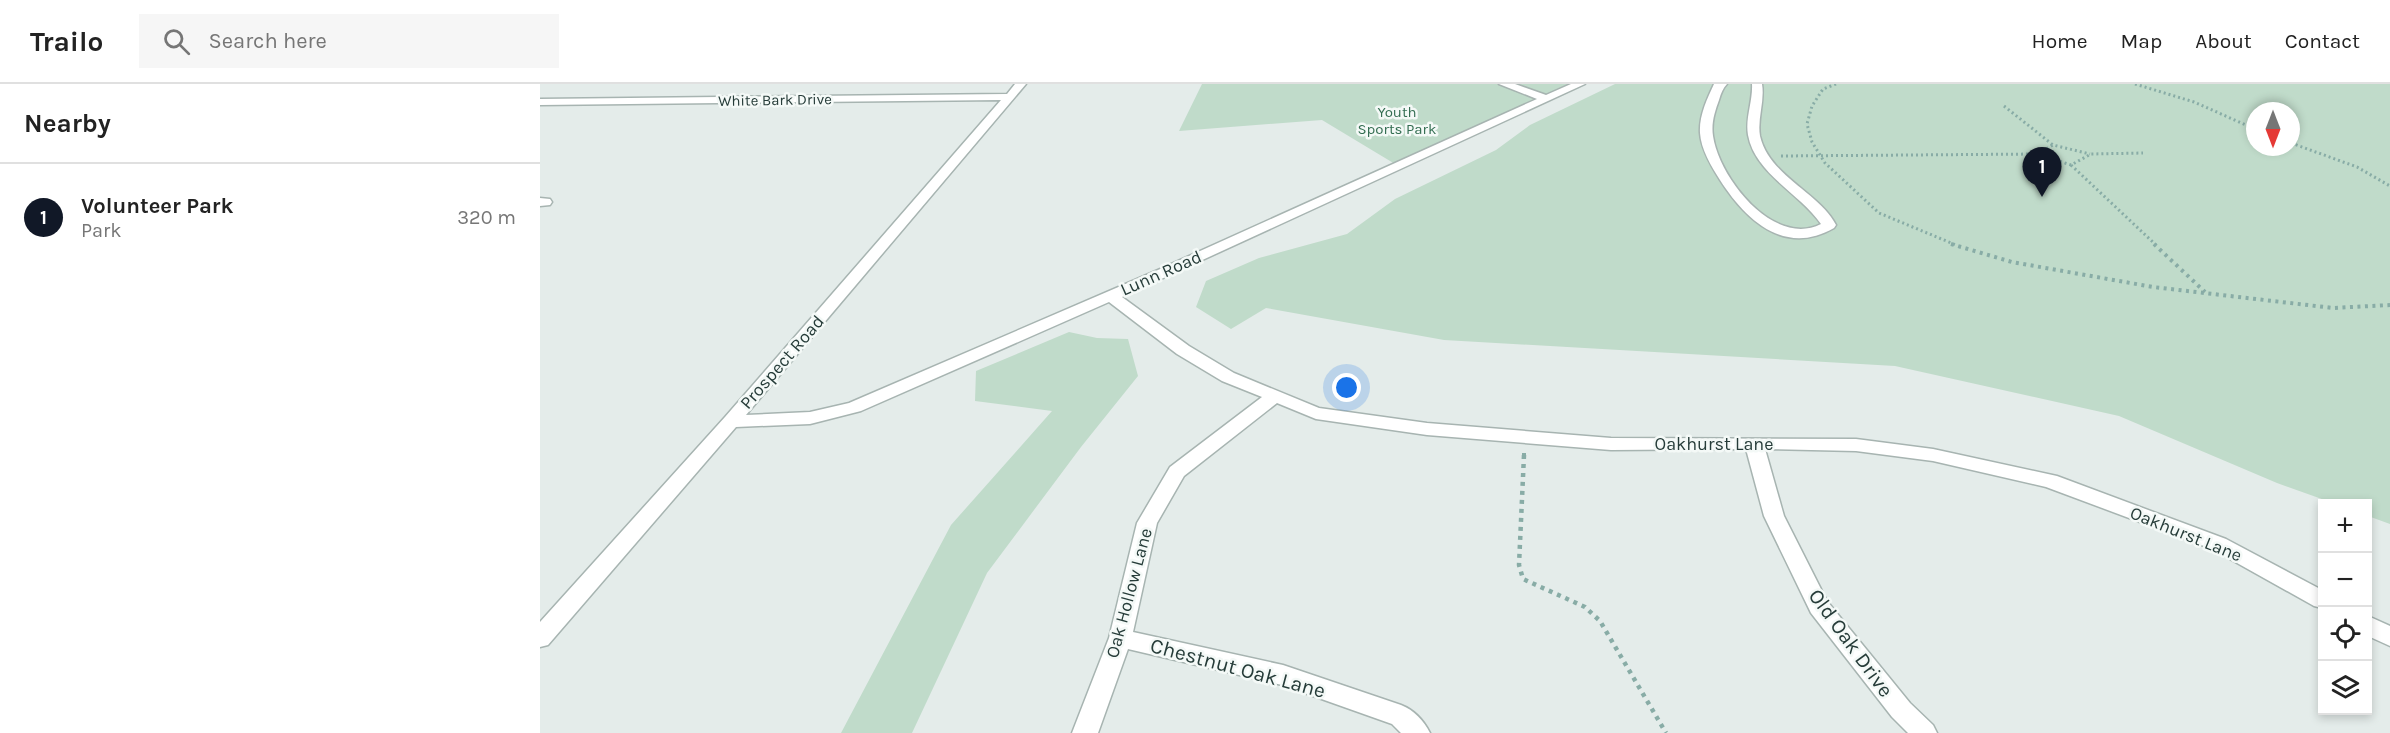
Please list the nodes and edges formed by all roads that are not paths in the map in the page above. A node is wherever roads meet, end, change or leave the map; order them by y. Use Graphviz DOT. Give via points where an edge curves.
graph roads {
  1 [pos="1504,84"];
  2 [pos="1580,84"];
  3 [pos="1722,84"];
  4 [pos="1757,84"];
  5 [pos="1016,91"];
  6 [pos="1547,99"];
  7 [pos="540,102"];
  8 [pos="1110,295"];
  9 [pos="1275,396"];
  10 [pos="731,421"];
  11 [pos="1753,444"];
  12 [pos="2318,598"];
  13 [pos="2372,628"];
  14 [pos="2390,637"];
  15 [pos="540,638"];
  16 [pos="1120,638"];
  17 [pos="1085,733"];
  18 [pos="1417,733"];
  19 [pos="1923,733"];
  1 -- 6 [label="street"];
  2 -- 6 [label="street, Lunn Road"];
  3 -- 4 [label="street" via="1707,118 1706,137 1712,158 1729,184 1772,228 1787,232 1823,230 1829,225 1826,219 1782,179 1755,138"];
  5 -- 7 [label="street, White Bark Drive"];
  5 -- 10 [label="street, Prospect Road"];
  6 -- 8 [label="street, Lunn Road"];
  8 -- 9 [label="street, Oakhurst Lane" via="1183,350 1228,376"];
  8 -- 10 [label="street, Lunn Road" via="855,407 810,417"];
  9 -- 11 [label="street, Oakhurst Lane" via="1316,413 1427,429 1611,444"];
  9 -- 16 [label="street, Oak Hollow Lane" via="1177,472 1147,523"];
  10 -- 15 [label="street, Prospect Road"];
  11 -- 12 [label="street, Oakhurst Lane" via="1856,445 1933,455 2050,481 2219,544"];
  11 -- 19 [label="street, Old Oak Drive" via="1774,516 1819,607"];
  13 -- 14 [label="street"];
  16 -- 17 [label="street, Oak Hollow Lane"];
  16 -- 18 [label="street, Chestnut Oak Lane" via="1283,675 1401,716"];
}
